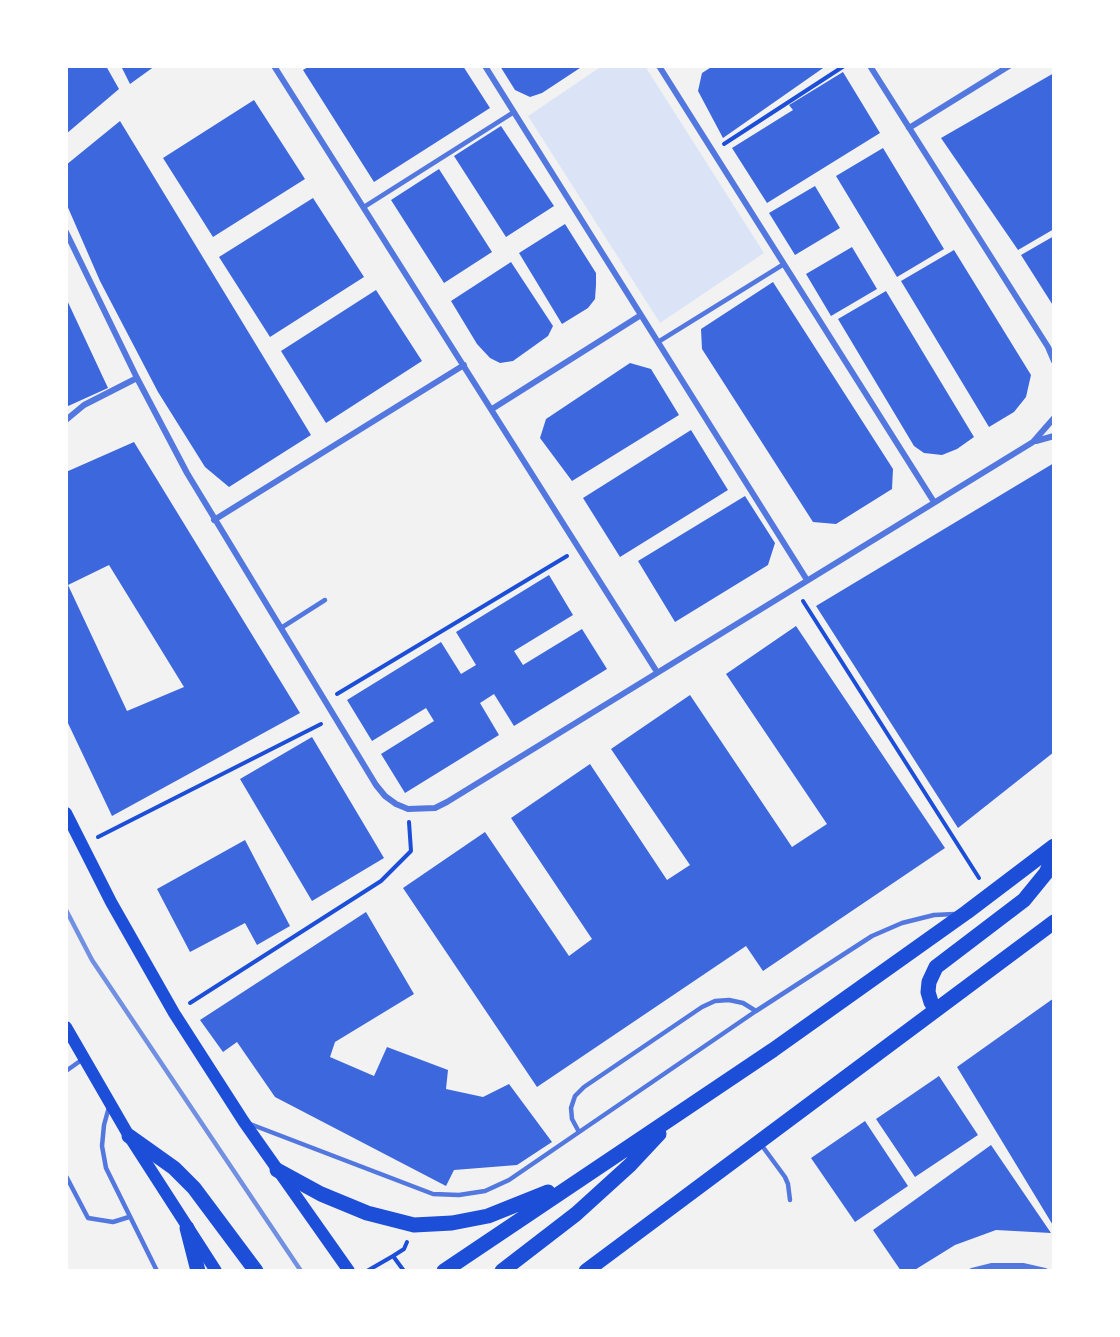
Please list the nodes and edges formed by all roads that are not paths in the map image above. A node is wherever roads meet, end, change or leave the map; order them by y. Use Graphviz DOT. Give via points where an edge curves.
graph roads {
  1 [pos="274,66"];
  2 [pos="485,66"];
  3 [pos="659,66"];
  4 [pos="870,66"];
  5 [pos="1009,66"];
  6 [pos="514,112"];
  7 [pos="909,128"];
  8 [pos="364,207"];
  9 [pos="66,232"];
  10 [pos="784,264"];
  11 [pos="641,315"];
  12 [pos="658,342"];
  13 [pos="1048,347"];
  14 [pos="1054,352"];
  15 [pos="1054,361"];
  16 [pos="464,364"];
  17 [pos="137,378"];
  18 [pos="492,409"];
  19 [pos="1054,418"];
  20 [pos="66,420"];
  21 [pos="1054,436"];
  22 [pos="1033,442"];
  23 [pos="934,502"];
  24 [pos="214,520"];
  25 [pos="807,580"];
  26 [pos="325,600"];
  27 [pos="281,628"];
  28 [pos="657,672"];
  29 [pos="66,813"];
  30 [pos="1054,846"];
  31 [pos="1054,856"];
  32 [pos="966,912"];
  33 [pos="1054,922"];
  34 [pos="936,1010"];
  35 [pos="756,1011"];
  36 [pos="66,1027"];
  37 [pos="84,1059"];
  38 [pos="66,1071"];
  39 [pos="110,1104"];
  40 [pos="680,1113"];
  41 [pos="244,1122"];
  42 [pos="579,1132"];
  43 [pos="129,1136"];
  44 [pos="759,1142"];
  45 [pos="277,1170"];
  46 [pos="66,1176"];
  47 [pos="582,1178"];
  48 [pos="790,1200"];
  49 [pos="129,1216"];
  50 [pos="187,1228"];
  51 [pos="156,1271"];
  52 [pos="198,1271"];
  53 [pos="216,1271"];
  54 [pos="256,1271"];
  55 [pos="349,1271"];
  56 [pos="444,1271"];
  57 [pos="502,1271"];
  58 [pos="586,1271"];
  59 [pos="972,1271"];
  60 [pos="1045,1271"];
  1 -- 8 [label="street"];
  2 -- 6 [label="street"];
  3 -- 10 [label="street"];
  4 -- 7 [label="street"];
  5 -- 7 [label="street"];
  6 -- 8 [label="lane"];
  6 -- 11 [label="street"];
  7 -- 13 [label="street"];
  8 -- 16 [label="street"];
  9 -- 17 [label="street"];
  10 -- 12 [label="lane"];
  10 -- 23 [label="street"];
  11 -- 12 [label="street"];
  11 -- 18 [label="street"];
  12 -- 25 [label="street"];
  13 -- 14 [label="street"];
  13 -- 15 [label="street"];
  16 -- 18 [label="street"];
  16 -- 24 [label="street"];
  17 -- 20 [label="street" via="84,405"];
  17 -- 24 [label="street"];
  18 -- 28 [label="street"];
  19 -- 22 [label="street"];
  21 -- 22 [label="street"];
  22 -- 23 [label="street"];
  23 -- 25 [label="street"];
  24 -- 27 [label="street"];
  25 -- 28 [label="street"];
  26 -- 27 [label="lane"];
  27 -- 28 [label="street" via="385,796 408,809 435,808 447,802"];
  29 -- 41 [label="main road" via="142,958"];
  30 -- 32 [label="main road"];
  31 -- 34 [label="main road" via="1024,900 936,967 928,992"];
  32 -- 35 [label="lane" via="934,915 872,936"];
  32 -- 40 [label="main road"];
  33 -- 34 [label="main road"];
  34 -- 44 [label="main road"];
  35 -- 42 [label="lane"];
  35 -- 42 [label="lane" via="743,1003 715,1001 603,1074 575,1096 572,1119"];
  36 -- 37 [label="main road"];
  37 -- 38 [label="lane"];
  37 -- 39 [label="main road"];
  39 -- 43 [label="main road"];
  39 -- 49 [label="lane" via="102,1146 106,1168"];
  40 -- 47 [label="main road"];
  40 -- 57 [label="main road" via="576,1214"];
  41 -- 42 [label="lane" via="408,1186 433,1194 459,1196 485,1191 509,1180"];
  41 -- 45 [label="main road"];
  43 -- 50 [label="main road"];
  43 -- 54 [label="main road" via="174,1168 194,1188"];
  44 -- 48 [label="lane" via="785,1177"];
  44 -- 58 [label="main road"];
  45 -- 47 [label="main road" via="367,1213 414,1225 488,1216"];
  45 -- 55 [label="main road"];
  46 -- 49 [label="lane" via="88,1218 113,1222"];
  47 -- 56 [label="main road"];
  49 -- 51 [label="lane"];
  50 -- 52 [label="main road"];
  50 -- 53 [label="main road"];
  59 -- 60 [label="street" via="992,1266 1023,1266"];
}
